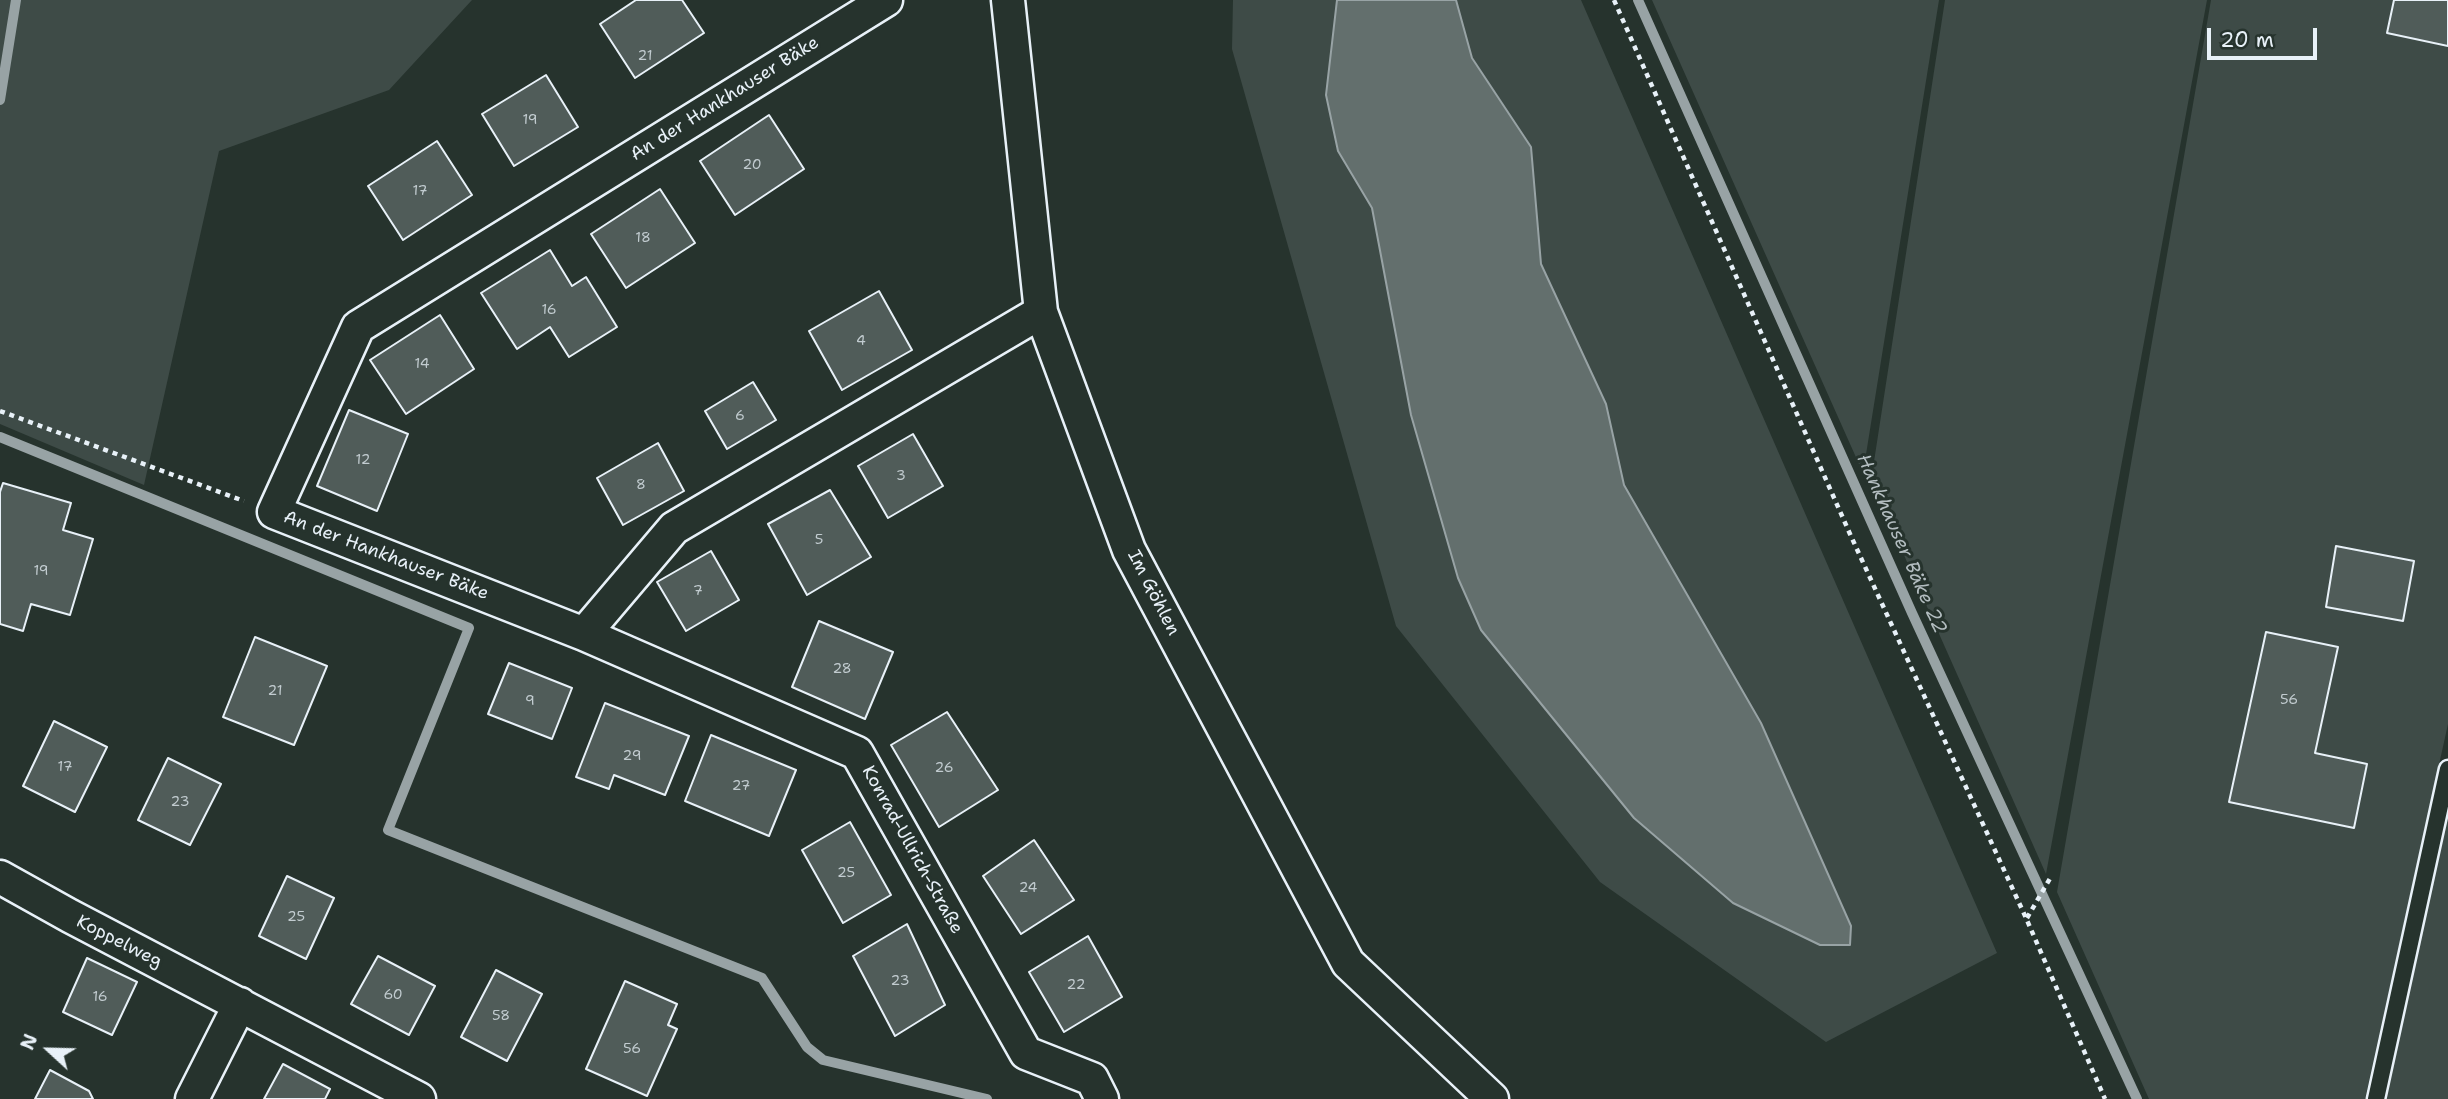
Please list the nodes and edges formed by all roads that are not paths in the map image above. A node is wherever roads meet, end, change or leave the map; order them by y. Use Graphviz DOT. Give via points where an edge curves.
graph roads {
  1 [pos="886,0"];
  2 [pos="1008,0"];
  3 [pos="1041,312"];
  4 [pos="584,634"];
  5 [pos="2448,769"];
  6 [pos="0,877"];
  7 [pos="240,1004"];
  8 [pos="192,1099"];
  9 [pos="419,1099"];
  10 [pos="1102,1099"];
  11 [pos="1492,1099"];
  12 [pos="2376,1099"];
  1 -- 4 [label="street, An der Hankhauser Bäke" via="359,327 274,512"];
  2 -- 3 [label="street, Im Göhlen"];
  3 -- 4 [label="street" via="674,528"];
  3 -- 11 [label="street, Im Göhlen" via="1129,550 1348,963"];
  4 -- 10 [label="street, Konrad-Ullrich-Straße" via="857,752 1026,1053 1092,1079"];
  5 -- 12 [label="lane"];
  6 -- 7 [label="street, Koppelweg"];
  7 -- 8 [label="street"];
  7 -- 9 [label="street, Koppelweg"];
}
